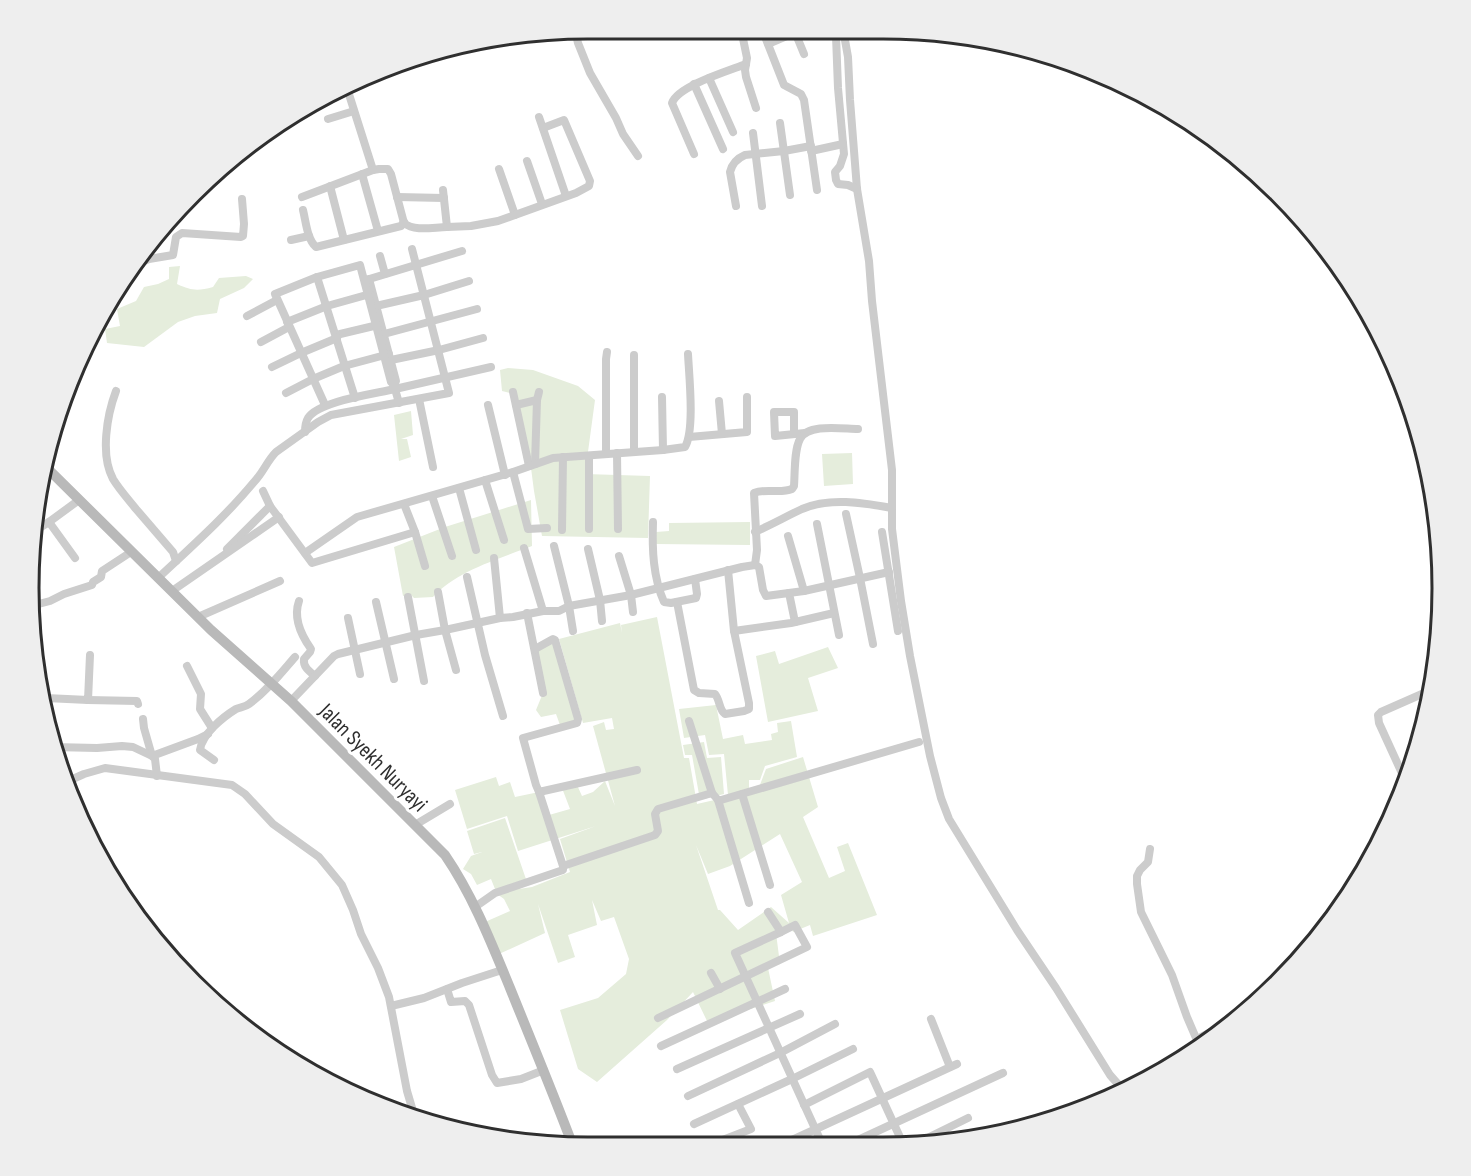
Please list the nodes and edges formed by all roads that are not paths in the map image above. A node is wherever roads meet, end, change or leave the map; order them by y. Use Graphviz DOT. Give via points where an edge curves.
graph roads {
  1 [pos="577,39"];
  2 [pos="743,39"];
  3 [pos="766,39"];
  4 [pos="780,39"];
  5 [pos="801,39"];
  6 [pos="836,39"];
  7 [pos="845,39"];
  8 [pos="768,44"];
  9 [pos="804,54"];
  10 [pos="746,64"];
  11 [pos="709,78"];
  12 [pos="694,84"];
  13 [pos="348,95"];
  14 [pos="756,108"];
  15 [pos="354,111"];
  16 [pos="539,117"];
  17 [pos="328,119"];
  18 [pos="780,123"];
  19 [pos="543,128"];
  20 [pos="733,132"];
  21 [pos="753,133"];
  22 [pos="843,144"];
  23 [pos="811,148"];
  24 [pos="723,149"];
  25 [pos="784,151"];
  26 [pos="694,154"];
  27 [pos="755,154"];
  28 [pos="638,156"];
  29 [pos="527,161"];
  30 [pos="499,169"];
  31 [pos="373,170"];
  32 [pos="362,174"];
  33 [pos="330,186"];
  34 [pos="856,189"];
  35 [pos="817,190"];
  36 [pos="790,195"];
  37 [pos="566,196"];
  38 [pos="302,197"];
  39 [pos="397,197"];
  40 [pos="242,199"];
  41 [pos="542,204"];
  42 [pos="736,206"];
  43 [pos="762,206"];
  44 [pos="303,210"];
  45 [pos="514,215"];
  46 [pos="404,222"];
  47 [pos="447,227"];
  48 [pos="378,231"];
  49 [pos="309,236"];
  50 [pos="291,240"];
  51 [pos="345,240"];
  52 [pos="412,249"];
  53 [pos="462,251"];
  54 [pos="380,255"];
  55 [pos="148,259"];
  56 [pos="417,265"];
  57 [pos="385,274"];
  58 [pos="317,277"];
  59 [pos="367,279"];
  60 [pos="469,281"];
  61 [pos="371,294"];
  62 [pos="424,295"];
  63 [pos="276,300"];
  64 [pos="327,306"];
  65 [pos="376,306"];
  66 [pos="477,309"];
  67 [pos="247,316"];
  68 [pos="431,322"];
  69 [pos="288,325"];
  70 [pos="378,325"];
  71 [pos="384,334"];
  72 [pos="337,337"];
  73 [pos="483,338"];
  74 [pos="261,342"];
  75 [pos="438,350"];
  76 [pos="607,352"];
  77 [pos="301,353"];
  78 [pos="688,354"];
  79 [pos="634,355"];
  80 [pos="388,357"];
  81 [pos="344,366"];
  82 [pos="272,367"];
  83 [pos="491,367"];
  84 [pos="446,378"];
  85 [pos="313,379"];
  86 [pos="395,387"];
  87 [pos="116,391"];
  88 [pos="513,392"];
  89 [pos="286,393"];
  90 [pos="747,397"];
  91 [pos="354,398"];
  92 [pos="662,398"];
  93 [pos="419,399"];
  94 [pos="719,401"];
  95 [pos="399,403"];
  96 [pos="325,405"];
  97 [pos="488,405"];
  98 [pos="516,405"];
  99 [pos="858,429"];
  100 [pos="305,432"];
  101 [pos="805,433"];
  102 [pos="722,434"];
  103 [pos="794,434"];
  104 [pos="689,437"];
  105 [pos="663,450"];
  106 [pos="634,451"];
  107 [pos="606,453"];
  108 [pos="617,453"];
  109 [pos="589,456"];
  110 [pos="563,457"];
  111 [pos="532,465"];
  112 [pos="434,467"];
  113 [pos="52,473"];
  114 [pos="509,474"];
  115 [pos="485,480"];
  116 [pos="459,488"];
  117 [pos="262,491"];
  118 [pos="432,496"];
  119 [pos="79,500"];
  120 [pos="404,504"];
  121 [pos="270,506"];
  122 [pos="892,508"];
  123 [pos="846,513"];
  124 [pos="279,517"];
  125 [pos="49,522"];
  126 [pos="652,522"];
  127 [pos="817,524"];
  128 [pos="43,526"];
  129 [pos="547,528"];
  130 [pos="618,528"];
  131 [pos="590,529"];
  132 [pos="562,530"];
  133 [pos="415,532"];
  134 [pos="755,532"];
  135 [pos="882,532"];
  136 [pos="788,536"];
  137 [pos="504,540"];
  138 [pos="554,546"];
  139 [pos="524,548"];
  140 [pos="588,549"];
  141 [pos="476,550"];
  142 [pos="131,552"];
  143 [pos="305,553"];
  144 [pos="452,556"];
  145 [pos="619,556"];
  146 [pos="75,558"];
  147 [pos="494,558"];
  148 [pos="176,561"];
  149 [pos="213,562"];
  150 [pos="755,565"];
  151 [pos="425,566"];
  152 [pos="728,570"];
  153 [pos="888,572"];
  154 [pos="467,577"];
  155 [pos="158,578"];
  156 [pos="860,578"];
  157 [pos="695,579"];
  158 [pos="280,581"];
  159 [pos="829,586"];
  160 [pos="659,588"];
  161 [pos="171,591"];
  162 [pos="804,591"];
  163 [pos="438,592"];
  164 [pos="789,593"];
  165 [pos="631,595"];
  166 [pos="408,597"];
  167 [pos="600,600"];
  168 [pos="299,601"];
  169 [pos="376,602"];
  170 [pos="677,602"];
  171 [pos="39,604"];
  172 [pos="569,606"];
  173 [pos="543,611"];
  174 [pos="633,612"];
  175 [pos="834,613"];
  176 [pos="527,614"];
  177 [pos="198,617"];
  178 [pos="348,618"];
  179 [pos="500,618"];
  180 [pos="602,621"];
  181 [pos="477,622"];
  182 [pos="795,622"];
  183 [pos="446,630"];
  184 [pos="573,631"];
  185 [pos="734,631"];
  186 [pos="897,631"];
  187 [pos="416,635"];
  188 [pos="839,635"];
  189 [pos="385,642"];
  190 [pos="873,644"];
  191 [pos="535,649"];
  192 [pos="355,650"];
  193 [pos="90,655"];
  194 [pos="295,657"];
  195 [pos="187,666"];
  196 [pos="456,670"];
  197 [pos="360,674"];
  198 [pos="315,676"];
  199 [pos="394,679"];
  200 [pos="424,681"];
  201 [pos="272,683"];
  202 [pos="543,693"];
  203 [pos="1421,694"];
  204 [pos="51,697"];
  205 [pos="88,700"];
  206 [pos="291,701"];
  207 [pos="138,704"];
  208 [pos="502,716"];
  209 [pos="143,719"];
  210 [pos="689,721"];
  211 [pos="210,731"];
  212 [pos="919,742"];
  213 [pos="63,747"];
  214 [pos="152,756"];
  215 [pos="214,760"];
  216 [pos="1401,769"];
  217 [pos="637,770"];
  218 [pos="157,773"];
  219 [pos="74,779"];
  220 [pos="539,792"];
  221 [pos="712,793"];
  222 [pos="742,794"];
  223 [pos="717,800"];
  224 [pos="450,804"];
  225 [pos="415,825"];
  226 [pos="1150,849"];
  227 [pos="563,866"];
  228 [pos="770,885"];
  229 [pos="749,903"];
  230 [pos="475,907"];
  231 [pos="768,912"];
  232 [pos="781,932"];
  233 [pos="502,970"];
  234 [pos="711,973"];
  235 [pos="745,977"];
  236 [pos="447,989"];
  237 [pos="720,989"];
  238 [pos="785,989"];
  239 [pos="757,1002"];
  240 [pos="393,1005"];
  241 [pos="800,1014"];
  242 [pos="658,1018"];
  243 [pos="931,1019"];
  244 [pos="835,1024"];
  245 [pos="769,1028"];
  246 [pos="1196,1038"];
  247 [pos="661,1046"];
  248 [pos="854,1049"];
  249 [pos="780,1053"];
  250 [pos="677,1069"];
  251 [pos="544,1070"];
  252 [pos="1003,1072"];
  253 [pos="792,1079"];
  254 [pos="1118,1084"];
  255 [pos="688,1096"];
  256 [pos="882,1099"];
  257 [pos="738,1104"];
  258 [pos="804,1105"];
  259 [pos="412,1108"];
  260 [pos="968,1118"];
  261 [pos="694,1124"];
  262 [pos="894,1124"];
  263 [pos="816,1130"];
  264 [pos="944,1133"];
  265 [pos="569,1136"];
  266 [pos="730,1137"];
  267 [pos="800,1137"];
  268 [pos="819,1137"];
  269 [pos="865,1137"];
  270 [pos="900,1137"];
  1 -- 28 [label="street" via="590,73"];
  2 -- 10 [label="street"];
  3 -- 8 [label="street"];
  4 -- 8 [label="street"];
  5 -- 9 [label="street"];
  6 -- 22 [label="street"];
  7 -- 34 [label="street"];
  8 -- 23 [label="street" via="784,85 804,100"];
  10 -- 11 [label="street"];
  10 -- 14 [label="street"];
  11 -- 12 [label="street"];
  11 -- 20 [label="street"];
  12 -- 24 [label="street"];
  12 -- 26 [label="street" via="675,96 672,103"];
  13 -- 15 [label="street"];
  15 -- 17 [label="street"];
  15 -- 31 [label="street"];
  16 -- 19 [label="street"];
  18 -- 25 [label="street"];
  19 -- 37 [label="street"];
  19 -- 37 [label="street" via="564,120 590,181 587,188"];
  21 -- 27 [label="street"];
  22 -- 23 [label="street"];
  22 -- 34 [label="street" via="836,180"];
  23 -- 25 [label="street"];
  23 -- 35 [label="street"];
  25 -- 27 [label="street"];
  25 -- 36 [label="street"];
  27 -- 42 [label="street" via="739,158 731,167"];
  27 -- 43 [label="street"];
  29 -- 41 [label="street"];
  30 -- 45 [label="street"];
  31 -- 32 [label="street"];
  31 -- 39 [label="street" via="388,169"];
  32 -- 33 [label="street"];
  32 -- 48 [label="street"];
  33 -- 38 [label="street"];
  33 -- 51 [label="street"];
  34 -- 122 [label="street" via="871,283 892,470"];
  37 -- 41 [label="street"];
  39 -- 46 [label="street"];
  39 -- 47 [label="street" via="443,194"];
  40 -- 55 [label="street" via="243,236 182,233 176,237 173,255"];
  41 -- 45 [label="street"];
  44 -- 49 [label="street"];
  45 -- 47 [label="street" via="471,226"];
  46 -- 47 [label="street" via="409,227"];
  46 -- 48 [label="street" via="402,226"];
  48 -- 51 [label="street"];
  49 -- 50 [label="street"];
  49 -- 51 [label="street" via="316,247"];
  52 -- 56 [label="street"];
  53 -- 56 [label="street"];
  54 -- 57 [label="street"];
  56 -- 57 [label="street"];
  56 -- 62 [label="street"];
  57 -- 59 [label="street"];
  58 -- 59 [label="street" via="360,265"];
  58 -- 63 [label="street" via="275,294"];
  58 -- 64 [label="street"];
  59 -- 61 [label="street"];
  60 -- 62 [label="street"];
  61 -- 64 [label="street"];
  61 -- 65 [label="street"];
  61 -- 70 [label="street"];
  62 -- 65 [label="street"];
  62 -- 68 [label="street"];
  63 -- 67 [label="street"];
  63 -- 69 [label="street"];
  64 -- 69 [label="street"];
  64 -- 72 [label="street"];
  65 -- 70 [label="street"];
  66 -- 68 [label="street"];
  68 -- 71 [label="street"];
  68 -- 75 [label="street"];
  69 -- 74 [label="street"];
  69 -- 77 [label="street"];
  70 -- 71 [label="street"];
  70 -- 72 [label="street"];
  70 -- 80 [label="street"];
  71 -- 80 [label="street"];
  72 -- 77 [label="street"];
  72 -- 81 [label="street"];
  73 -- 75 [label="street"];
  75 -- 80 [label="street"];
  75 -- 84 [label="street"];
  76 -- 107 [label="street"];
  77 -- 82 [label="street"];
  77 -- 85 [label="street"];
  78 -- 104 [label="street"];
  79 -- 106 [label="street"];
  80 -- 81 [label="street"];
  80 -- 86 [label="street"];
  81 -- 85 [label="street"];
  81 -- 91 [label="street"];
  83 -- 84 [label="street"];
  84 -- 86 [label="street"];
  84 -- 93 [label="street" via="449,393"];
  85 -- 89 [label="street"];
  85 -- 96 [label="street"];
  86 -- 91 [label="street"];
  86 -- 95 [label="street"];
  87 -- 148 [label="street" via="106,432 112,478 173,552"];
  88 -- 98 [label="street"];
  90 -- 102 [label="street" via="747,432"];
  91 -- 96 [label="street"];
  92 -- 105 [label="street"];
  93 -- 95 [label="street"];
  93 -- 112 [label="street"];
  94 -- 102 [label="street"];
  95 -- 100 [label="street" via="332,416"];
  96 -- 100 [label="street" via="309,416"];
  97 -- 114 [label="street"];
  98 -- 111 [label="street"];
  98 -- 111 [label="street" via="538,396"];
  99 -- 101 [label="street" via="813,429"];
  100 -- 148 [label="street" via="270,457 256,480"];
  101 -- 103 [label="street"];
  101 -- 134 [label="street" via="797,449 792,489 754,493"];
  102 -- 104 [label="street"];
  104 -- 105 [label="street" via="685,447"];
  105 -- 106 [label="street"];
  106 -- 108 [label="street"];
  107 -- 108 [label="street"];
  107 -- 109 [label="street"];
  108 -- 130 [label="street"];
  109 -- 110 [label="street"];
  109 -- 131 [label="street"];
  110 -- 111 [label="street"];
  110 -- 132 [label="street"];
  111 -- 114 [label="street"];
  113 -- 119 [label="main road, Jalan Syekh Nuryayi"];
  114 -- 115 [label="street"];
  114 -- 129 [label="street" via="528,530"];
  115 -- 116 [label="street"];
  115 -- 137 [label="street"];
  116 -- 118 [label="street"];
  116 -- 141 [label="street"];
  117 -- 121 [label="street"];
  118 -- 120 [label="street"];
  118 -- 144 [label="street"];
  119 -- 125 [label="street"];
  119 -- 142 [label="main road, Jalan Syekh Nuryayi"];
  120 -- 133 [label="street"];
  120 -- 143 [label="street" via="357,517"];
  121 -- 124 [label="street"];
  121 -- 149 [label="street"];
  122 -- 134 [label="street" via="822,503"];
  122 -- 254 [label="street" via="910,656 940,798 1017,930"];
  123 -- 156 [label="street"];
  124 -- 143 [label="street"];
  124 -- 149 [label="street"];
  125 -- 128 [label="street"];
  125 -- 146 [label="street"];
  126 -- 160 [label="street"];
  127 -- 159 [label="street"];
  133 -- 143 [label="street" via="312,562"];
  133 -- 151 [label="street"];
  134 -- 150 [label="street"];
  135 -- 153 [label="street"];
  136 -- 162 [label="street"];
  138 -- 172 [label="street"];
  139 -- 173 [label="street"];
  140 -- 167 [label="street"];
  142 -- 155 [label="main road, Jalan Syekh Nuryayi"];
  142 -- 171 [label="street" via="102,571 92,585"];
  145 -- 165 [label="street"];
  147 -- 179 [label="street"];
  148 -- 155 [label="street"];
  149 -- 161 [label="street"];
  150 -- 152 [label="street"];
  150 -- 164 [label="street" via="762,574 766,596"];
  152 -- 157 [label="street"];
  152 -- 185 [label="street"];
  153 -- 156 [label="street"];
  153 -- 186 [label="street"];
  154 -- 181 [label="street"];
  155 -- 161 [label="main road, Jalan Syekh Nuryayi"];
  156 -- 159 [label="street"];
  156 -- 190 [label="street"];
  157 -- 160 [label="street"];
  157 -- 170 [label="street" via="697,597"];
  158 -- 177 [label="street"];
  159 -- 162 [label="street"];
  159 -- 175 [label="street"];
  160 -- 165 [label="street"];
  160 -- 170 [label="street" via="665,603"];
  161 -- 177 [label="main road, Jalan Syekh Nuryayi"];
  162 -- 164 [label="street"];
  163 -- 183 [label="street"];
  164 -- 182 [label="street"];
  165 -- 167 [label="street"];
  165 -- 174 [label="street"];
  166 -- 187 [label="street"];
  167 -- 172 [label="street"];
  167 -- 180 [label="street"];
  168 -- 198 [label="street" via="297,618 310,647 304,664"];
  169 -- 189 [label="street"];
  170 -- 185 [label="street" via="694,690 715,694 725,714 750,707"];
  172 -- 173 [label="street" via="559,611"];
  172 -- 184 [label="street"];
  173 -- 176 [label="street"];
  175 -- 182 [label="street"];
  175 -- 188 [label="street"];
  176 -- 179 [label="street"];
  176 -- 191 [label="street"];
  177 -- 201 [label="main road, Jalan Syekh Nuryayi"];
  178 -- 192 [label="street"];
  179 -- 181 [label="street"];
  181 -- 183 [label="street"];
  181 -- 208 [label="street"];
  182 -- 185 [label="street"];
  183 -- 187 [label="street"];
  183 -- 196 [label="street"];
  187 -- 189 [label="street"];
  187 -- 200 [label="street"];
  189 -- 192 [label="street"];
  189 -- 199 [label="street"];
  191 -- 202 [label="street"];
  191 -- 220 [label="street" via="555,640 578,719 577,723 523,738"];
  192 -- 197 [label="street"];
  192 -- 198 [label="street" via="334,656"];
  193 -- 205 [label="street"];
  194 -- 201 [label="street"];
  195 -- 211 [label="street" via="201,694 200,709"];
  198 -- 206 [label="street"];
  201 -- 206 [label="main road, Jalan Syekh Nuryayi"];
  201 -- 211 [label="street"];
  203 -- 216 [label="street" via="1378,715"];
  204 -- 205 [label="street"];
  205 -- 207 [label="street" via="135,700"];
  206 -- 225 [label="main road, Jalan Syekh Nuryayi"];
  209 -- 214 [label="street"];
  210 -- 221 [label="street"];
  211 -- 214 [label="street"];
  211 -- 215 [label="street" via="200,750"];
  212 -- 222 [label="street"];
  213 -- 214 [label="street" via="133,747"];
  214 -- 218 [label="street"];
  217 -- 220 [label="street"];
  218 -- 219 [label="street" via="105,768"];
  218 -- 240 [label="street" via="232,785 273,824 319,857 342,885"];
  220 -- 227 [label="street"];
  221 -- 223 [label="street"];
  221 -- 227 [label="street" via="658,809 655,836"];
  222 -- 223 [label="street"];
  222 -- 228 [label="street"];
  223 -- 229 [label="street"];
  224 -- 225 [label="street"];
  225 -- 230 [label="main road, Jalan Syekh Nuryayi" via="445,855"];
  226 -- 246 [label="street" via="1148,862 1137,876 1141,912 1172,975"];
  227 -- 230 [label="street" via="559,872 495,893"];
  230 -- 233 [label="main road, Jalan Syekh Nuryayi"];
  231 -- 232 [label="street"];
  232 -- 235 [label="street" via="735,953"];
  232 -- 235 [label="street" via="795,924 807,947"];
  233 -- 236 [label="street"];
  233 -- 251 [label="main road, Jalan Syekh Nuryayi"];
  234 -- 237 [label="street"];
  235 -- 237 [label="street"];
  235 -- 239 [label="street"];
  236 -- 240 [label="street"];
  236 -- 251 [label="street" via="451,1002 465,1001 468,1005 497,1083"];
  237 -- 242 [label="street"];
  238 -- 239 [label="street"];
  239 -- 245 [label="street"];
  239 -- 247 [label="street"];
  240 -- 259 [label="street"];
  241 -- 245 [label="street"];
  243 -- 256 [label="street" via="953,1065"];
  244 -- 249 [label="street"];
  245 -- 249 [label="street"];
  245 -- 250 [label="street"];
  248 -- 253 [label="street"];
  249 -- 253 [label="street"];
  249 -- 255 [label="street"];
  251 -- 265 [label="main road, Jalan Syekh Nuryayi"];
  252 -- 262 [label="street"];
  253 -- 257 [label="street"];
  253 -- 258 [label="street"];
  256 -- 258 [label="street" via="870,1072"];
  256 -- 262 [label="street"];
  256 -- 263 [label="street"];
  257 -- 261 [label="street"];
  257 -- 266 [label="street" via="751,1129"];
  258 -- 263 [label="street"];
  260 -- 264 [label="street" via="960,1127"];
  262 -- 269 [label="street"];
  262 -- 270 [label="street"];
  263 -- 267 [label="street"];
  263 -- 268 [label="street"];
}
